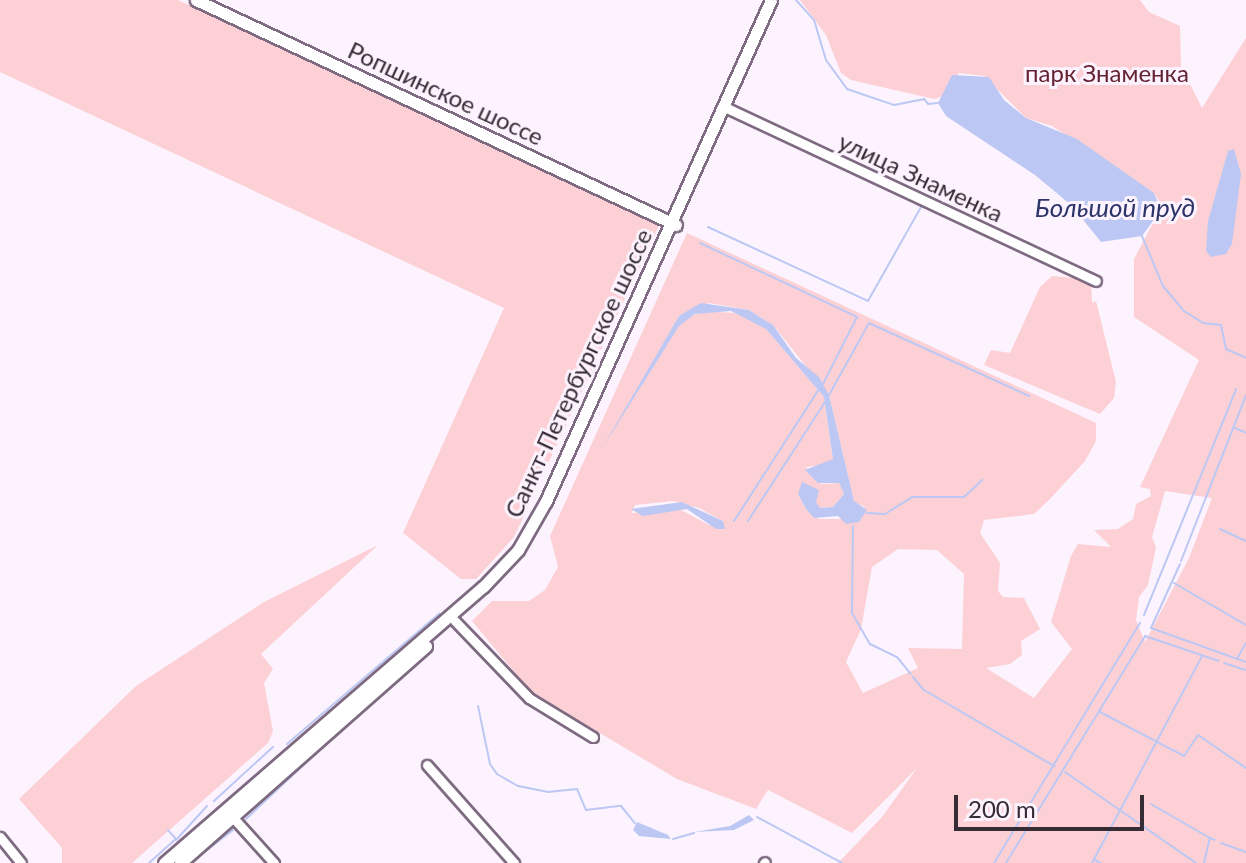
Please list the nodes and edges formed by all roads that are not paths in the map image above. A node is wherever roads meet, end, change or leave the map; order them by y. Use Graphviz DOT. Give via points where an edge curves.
graph roads {
  1 [pos="196,0"];
  2 [pos="774,1"];
  3 [pos="729,109"];
  4 [pos="674,223"];
  5 [pos="1096,281"];
  6 [pos="455,621"];
  7 [pos="593,737"];
  8 [pos="427,765"];
  9 [pos="229,813"];
  10 [pos="0,837"];
  11 [pos="21,863"];
  12 [pos="164,863"];
  13 [pos="180,863"];
  14 [pos="274,863"];
  15 [pos="514,863"];
  1 -- 4 [label="main road, Ропшинское шоссе"];
  2 -- 3 [label="main road, Санкт-Петербургское шоссе"];
  2 -- 4 [label="main road, Санкт-Петербургское шоссе"];
  3 -- 4 [label="main road, Санкт-Петербургское шоссе"];
  3 -- 5 [label="street, улица Знаменка"];
  4 -- 6 [label="main road, Санкт-Петербургское шоссе" via="537,531 502,579"];
  4 -- 9 [label="main road, Санкт-Петербургское шоссе" via="546,501 518,550"];
  6 -- 7 [label="street" via="529,698"];
  6 -- 9 [label="main road, Санкт-Петербургское шоссе"];
  8 -- 15 [label="street"];
  9 -- 12 [label="main road, Санкт-Петербургское шоссе"];
  9 -- 13 [label="main road, Санкт-Петербургское шоссе"];
  9 -- 14 [label="street"];
  10 -- 11 [label="street"];
}
